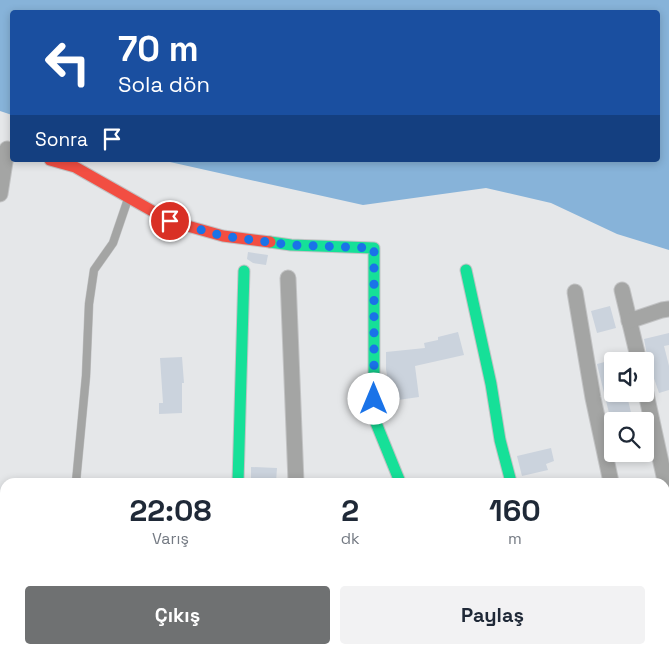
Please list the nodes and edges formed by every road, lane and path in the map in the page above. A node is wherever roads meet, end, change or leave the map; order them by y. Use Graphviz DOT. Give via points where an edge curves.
graph roads {
  1 [pos="10,150"];
  2 [pos="57,162"];
  3 [pos="0,194"];
  4 [pos="128,197"];
  5 [pos="466,270"];
  6 [pos="244,271"];
  7 [pos="288,278"];
  8 [pos="622,290"];
  9 [pos="575,292"];
  10 [pos="669,309"];
  11 [pos="630,322"];
  12 [pos="637,352"];
  13 [pos="648,402"];
  14 [pos="76,478"];
  15 [pos="238,478"];
  16 [pos="296,478"];
  17 [pos="398,478"];
  18 [pos="509,478"];
  19 [pos="610,478"];
  20 [pos="664,478"];
  1 -- 3 [label="street" via="7,149"];
  2 -- 4 [label="street" via="75,167"];
  4 -- 14 [label="lane" via="113,243 94,270"];
  4 -- 17 [label="street" via="170,221 223,236 291,245 374,248 374,418"];
  5 -- 18 [label="street"];
  6 -- 15 [label="street"];
  7 -- 16 [label="street"];
  8 -- 11 [label="street"];
  9 -- 19 [label="street"];
  10 -- 11 [label="street"];
  11 -- 12 [label="street"];
  13 -- 20 [label="street"];
}
